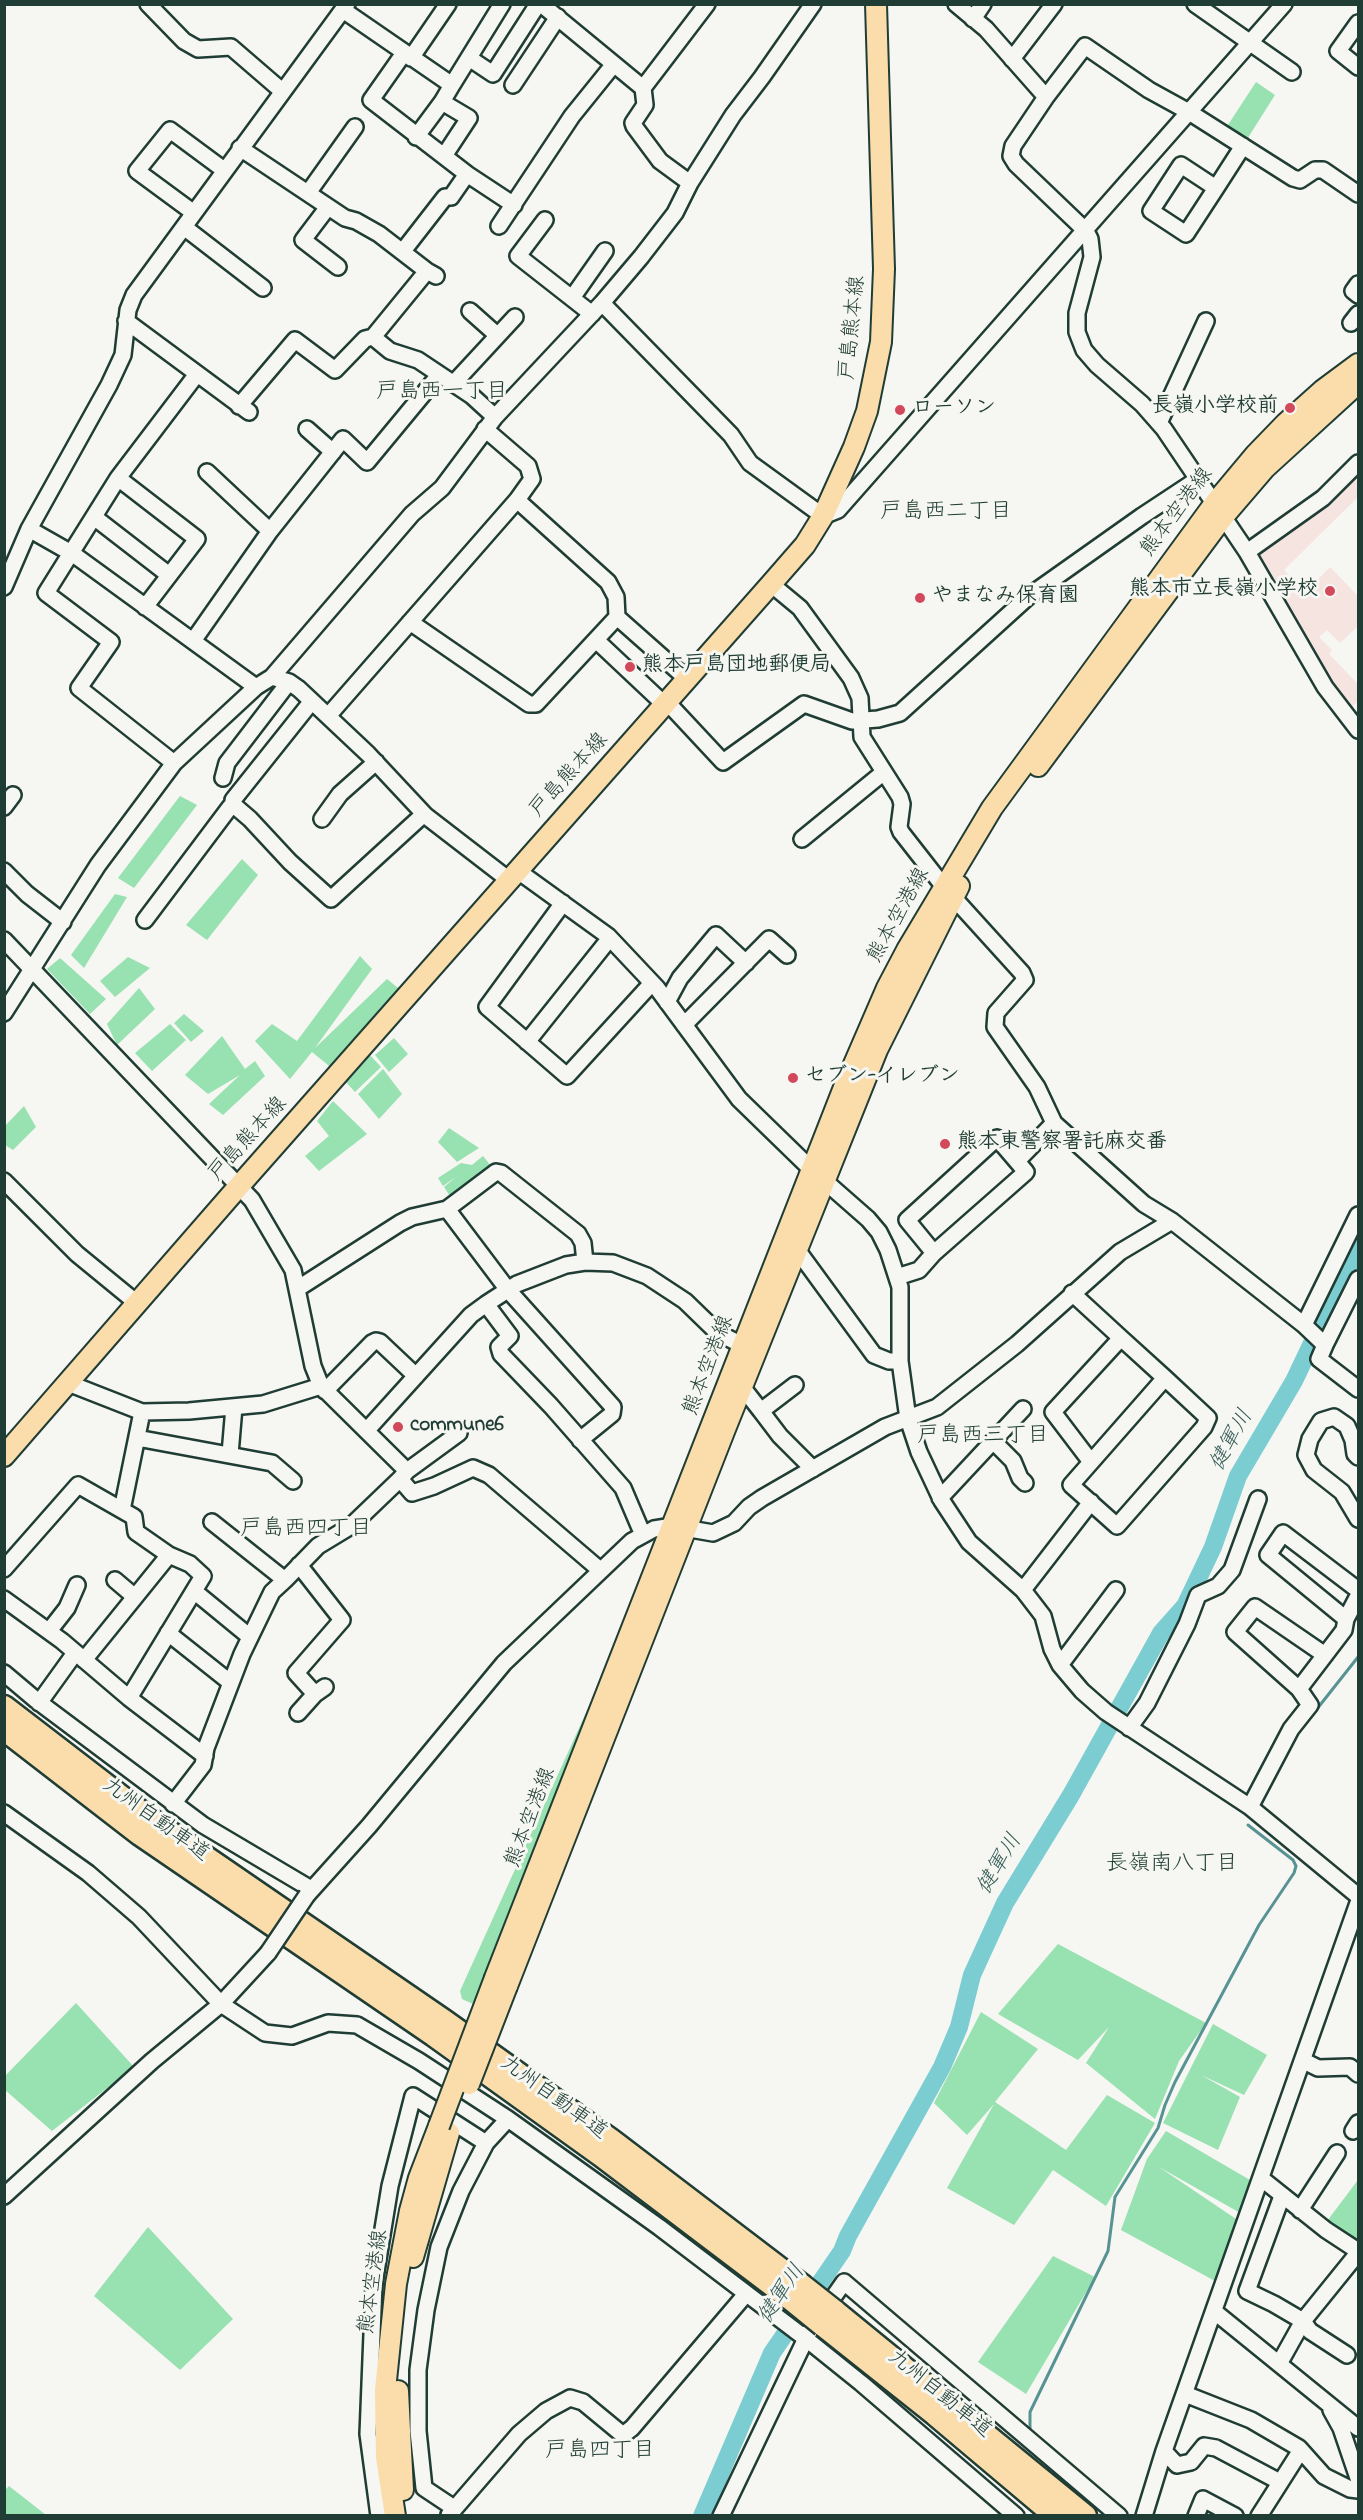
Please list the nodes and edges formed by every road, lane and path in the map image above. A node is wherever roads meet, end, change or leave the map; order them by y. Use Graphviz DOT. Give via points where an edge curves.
graph roads {
  1 [pos="148,4"];
  2 [pos="448,4"];
  3 [pos="502,4"];
  4 [pos="540,4"];
  5 [pos="707,4"];
  6 [pos="813,4"];
  7 [pos="876,4"];
  8 [pos="956,4"];
  9 [pos="983,4"];
  10 [pos="1054,4"];
  11 [pos="1195,4"];
  12 [pos="1284,4"];
  13 [pos="345,7"];
  14 [pos="558,18"];
  15 [pos="974,18"];
  16 [pos="1359,23"];
  17 [pos="1250,44"];
  18 [pos="408,56"];
  19 [pos="469,58"];
  20 [pos="1012,59"];
  21 [pos="614,64"];
  22 [pos="1359,67"];
  23 [pos="1292,72"];
  24 [pos="452,85"];
  25 [pos="513,85"];
  26 [pos="643,88"];
  27 [pos="282,91"];
  28 [pos="1046,97"];
  29 [pos="442,102"];
  30 [pos="1189,112"];
  31 [pos="354,127"];
  32 [pos="417,137"];
  33 [pos="1243,146"];
  34 [pos="240,148"];
  35 [pos="444,156"];
  36 [pos="224,170"];
  37 [pos="467,174"];
  38 [pos="690,183"];
  39 [pos="1216,188"];
  40 [pos="308,193"];
  41 [pos="1359,194"];
  42 [pos="514,205"];
  43 [pos="328,207"];
  44 [pos="194,213"];
  45 [pos="545,220"];
  46 [pos="499,226"];
  47 [pos="184,227"];
  48 [pos="1086,231"];
  49 [pos="605,251"];
  50 [pos="403,252"];
  51 [pos="338,267"];
  52 [pos="1359,284"];
  53 [pos="262,288"];
  54 [pos="1359,295"];
  55 [pos="572,298"];
  56 [pos="597,308"];
  57 [pos="470,311"];
  58 [pos="515,317"];
  59 [pos="126,321"];
  60 [pos="1206,321"];
  61 [pos="497,335"];
  62 [pos="373,337"];
  63 [pos="1359,364"];
  64 [pos="197,374"];
  65 [pos="439,375"];
  66 [pos="1359,383"];
  67 [pos="453,384"];
  68 [pos="490,423"];
  69 [pos="1159,423"];
  70 [pos="307,429"];
  71 [pos="333,452"];
  72 [pos="1359,463"];
  73 [pos="207,472"];
  74 [pos="118,478"];
  75 [pos="1198,480"];
  76 [pos="517,500"];
  77 [pos="1219,510"];
  78 [pos="823,516"];
  79 [pos="94,517"];
  80 [pos="29,529"];
  81 [pos="270,531"];
  82 [pos="1247,552"];
  83 [pos="73,554"];
  84 [pos="169,575"];
  85 [pos="771,584"];
  86 [pos="4,587"];
  87 [pos="145,607"];
  88 [pos="617,617"];
  89 [pos="410,622"];
  90 [pos="596,640"];
  91 [pos="193,641"];
  92 [pos="272,677"];
  93 [pos="687,679"];
  94 [pos="289,682"];
  95 [pos="256,687"];
  96 [pos="312,701"];
  97 [pos="666,703"];
  98 [pos="328,716"];
  99 [pos="1356,719"];
  100 [pos="860,721"];
  101 [pos="376,762"];
  102 [pos="174,763"];
  103 [pos="884,772"];
  104 [pos="223,778"];
  105 [pos="233,807"];
  106 [pos="424,814"];
  107 [pos="322,819"];
  108 [pos="802,839"];
  109 [pos="4,871"];
  110 [pos="514,875"];
  111 [pos="948,892"];
  112 [pos="563,903"];
  113 [pos="145,920"];
  114 [pos="63,922"];
  115 [pos="610,938"];
  116 [pos="4,940"];
  117 [pos="787,955"];
  118 [pos="746,963"];
  119 [pos="33,970"];
  120 [pos="652,983"];
  121 [pos="667,1002"];
  122 [pos="4,1013"];
  123 [pos="684,1025"];
  124 [pos="527,1042"];
  125 [pos="1054,1123"];
  126 [pos="1017,1161"];
  127 [pos="818,1174"];
  128 [pos="4,1181"];
  129 [pos="239,1186"];
  130 [pos="447,1209"];
  131 [pos="1359,1215"];
  132 [pos="1172,1221"];
  133 [pos="798,1251"];
  134 [pos="934,1253"];
  135 [pos="585,1262"];
  136 [pos="897,1277"];
  137 [pos="1359,1279"];
  138 [pos="297,1289"];
  139 [pos="508,1290"];
  140 [pos="1072,1293"];
  141 [pos="138,1304"];
  142 [pos="486,1304"];
  143 [pos="1304,1325"];
  144 [pos="1120,1338"];
  145 [pos="1325,1345"];
  146 [pos="744,1346"];
  147 [pos="900,1360"];
  148 [pos="416,1376"];
  149 [pos="1165,1378"];
  150 [pos="68,1383"];
  151 [pos="795,1385"];
  152 [pos="323,1388"];
  153 [pos="743,1388"];
  154 [pos="1359,1389"];
  155 [pos="234,1407"];
  156 [pos="1023,1409"];
  157 [pos="760,1411"];
  158 [pos="142,1412"];
  159 [pos="908,1419"];
  160 [pos="367,1430"];
  161 [pos="459,1433"];
  162 [pos="137,1438"];
  163 [pos="580,1440"];
  164 [pos="993,1442"];
  165 [pos="230,1454"];
  166 [pos="4,1456"];
  167 [pos="1359,1457"];
  168 [pos="1091,1462"];
  169 [pos="813,1469"];
  170 [pos="404,1475"];
  171 [pos="293,1481"];
  172 [pos="1025,1483"];
  173 [pos="940,1498"];
  174 [pos="1258,1499"];
  175 [pos="1090,1502"];
  176 [pos="122,1510"];
  177 [pos="1359,1519"];
  178 [pos="212,1522"];
  179 [pos="680,1526"];
  180 [pos="643,1535"];
  181 [pos="169,1555"];
  182 [pos="299,1565"];
  183 [pos="4,1569"];
  184 [pos="600,1570"];
  185 [pos="116,1580"];
  186 [pos="285,1580"];
  187 [pos="77,1585"];
  188 [pos="1023,1590"];
  189 [pos="1116,1590"];
  190 [pos="1359,1590"];
  191 [pos="194,1591"];
  192 [pos="1359,1596"];
  193 [pos="135,1597"];
  194 [pos="4,1599"];
  195 [pos="1346,1619"];
  196 [pos="48,1631"];
  197 [pos="168,1633"];
  198 [pos="250,1637"];
  199 [pos="1325,1655"];
  200 [pos="80,1656"];
  201 [pos="1060,1665"];
  202 [pos="4,1673"];
  203 [pos="231,1683"];
  204 [pos="1299,1689"];
  205 [pos="129,1698"];
  206 [pos="39,1703"];
  207 [pos="4,1707"];
  208 [pos="298,1713"];
  209 [pos="1129,1728"];
  210 [pos="4,1729"];
  211 [pos="205,1756"];
  212 [pos="173,1804"];
  213 [pos="1250,1807"];
  214 [pos="4,1813"];
  215 [pos="309,1892"];
  216 [pos="1359,1896"];
  217 [pos="1359,1903"];
  218 [pos="221,2004"];
  219 [pos="1304,2061"];
  220 [pos="1356,2065"];
  221 [pos="508,2119"];
  222 [pos="444,2130"];
  223 [pos="486,2143"];
  224 [pos="1337,2153"];
  225 [pos="1262,2180"];
  226 [pos="4,2196"];
  227 [pos="1282,2196"];
  228 [pos="1300,2210"];
  229 [pos="1359,2252"];
  230 [pos="796,2292"];
  231 [pos="746,2294"];
  232 [pos="1215,2312"];
  233 [pos="829,2318"];
  234 [pos="1303,2321"];
  235 [pos="805,2338"];
  236 [pos="1347,2355"];
  237 [pos="1279,2364"];
  238 [pos="1185,2394"];
  239 [pos="1328,2404"];
  240 [pos="1359,2428"];
  241 [pos="1301,2450"];
  242 [pos="1164,2451"];
  243 [pos="1359,2478"];
  244 [pos="1280,2482"];
  245 [pos="1359,2490"];
  246 [pos="451,2512"];
  247 [pos="379,2516"];
  248 [pos="395,2516"];
  249 [pos="406,2516"];
  250 [pos="721,2516"];
  251 [pos="1016,2516"];
  252 [pos="1056,2516"];
  253 [pos="1085,2516"];
  254 [pos="1119,2516"];
  255 [pos="1144,2516"];
  256 [pos="1196,2516"];
  257 [pos="1235,2516"];
  258 [pos="1259,2516"];
  1 -- 27 [label="street" via="184,41 198,49 231,48"];
  2 -- 18 [label="street"];
  3 -- 19 [label="street"];
  4 -- 14 [label="street"];
  4 -- 19 [label="street" via="494,74"];
  5 -- 26 [label="street"];
  6 -- 38 [label="street" via="733,114"];
  7 -- 78 [label="main road, 戸島熊本線" via="884,269 881,342 867,411"];
  8 -- 15 [label="street"];
  9 -- 15 [label="street"];
  10 -- 20 [label="street"];
  11 -- 17 [label="street"];
  12 -- 17 [label="street"];
  13 -- 18 [label="street"];
  13 -- 27 [label="street"];
  14 -- 21 [label="street"];
  14 -- 25 [label="street"];
  15 -- 20 [label="street"];
  16 -- 22 [label="street" via="1338,51"];
  17 -- 23 [label="street"];
  17 -- 30 [label="street"];
  18 -- 24 [label="street"];
  18 -- 32 [label="street" via="371,100"];
  19 -- 24 [label="street"];
  20 -- 28 [label="street"];
  21 -- 26 [label="street"];
  21 -- 42 [label="street" via="572,116"];
  24 -- 29 [label="street"];
  26 -- 38 [label="street" via="645,105 634,126 660,161"];
  27 -- 34 [label="street"];
  28 -- 30 [label="street" via="1085,46"];
  28 -- 48 [label="street" via="1013,146 1011,156"];
  29 -- 32 [label="street"];
  29 -- 35 [label="street" via="469,118"];
  30 -- 33 [label="street"];
  30 -- 48 [label="street"];
  31 -- 40 [label="street"];
  32 -- 35 [label="street"];
  33 -- 39 [label="street"];
  33 -- 41 [label="street" via="1293,178 1300,180 1315,170 1323,170"];
  34 -- 36 [label="street"];
  34 -- 40 [label="street"];
  35 -- 37 [label="street"];
  36 -- 44 [label="street"];
  36 -- 44 [label="street" via="170,130 137,171"];
  37 -- 42 [label="street"];
  37 -- 50 [label="street"];
  38 -- 56 [label="street" via="675,213"];
  39 -- 39 [label="street" via="1186,234 1151,211 1181,165"];
  40 -- 43 [label="street"];
  42 -- 46 [label="street"];
  43 -- 50 [label="street" via="379,234"];
  43 -- 51 [label="street" via="303,240"];
  44 -- 47 [label="street"];
  45 -- 55 [label="street" via="518,256"];
  47 -- 53 [label="street"];
  47 -- 59 [label="street" via="134,295"];
  48 -- 69 [label="street" via="1092,257 1077,313 1077,332 1084,350 1097,365"];
  48 -- 78 [label="street" via="838,510"];
  49 -- 55 [label="street"];
  50 -- 62 [label="street" via="432,274"];
  52 -- 54 [label="street" via="1353,291"];
  55 -- 56 [label="street"];
  56 -- 68 [label="street"];
  56 -- 78 [label="street" via="731,435 750,463"];
  57 -- 61 [label="street"];
  58 -- 61 [label="street"];
  59 -- 64 [label="street"];
  59 -- 80 [label="street" via="123,355"];
  60 -- 69 [label="street"];
  61 -- 67 [label="street"];
  62 -- 64 [label="street" via="365,339 335,370 295,340 244,409"];
  62 -- 65 [label="street" via="390,351 418,360"];
  63 -- 77 [label="main road, 熊本空港線" via="1323,390 1256,454"];
  64 -- 74 [label="street"];
  65 -- 67 [label="street"];
  65 -- 71 [label="street" via="367,462 343,439"];
  66 -- 77 [label="main road, 熊本空港線"];
  67 -- 68 [label="street" via="472,396"];
  68 -- 76 [label="street" via="528,466 532,479"];
  68 -- 92 [label="street" via="442,488 412,514"];
  69 -- 75 [label="street"];
  70 -- 71 [label="street"];
  71 -- 81 [label="street"];
  72 -- 82 [label="street" via="1323,498"];
  73 -- 81 [label="street"];
  74 -- 79 [label="street"];
  74 -- 84 [label="street" via="197,539"];
  75 -- 77 [label="street"];
  75 -- 100 [label="street" via="1029,596 900,713"];
  76 -- 88 [label="street" via="608,582 616,597"];
  76 -- 89 [label="street"];
  77 -- 82 [label="street"];
  77 -- 111 [label="main road, 熊本空港線"];
  78 -- 85 [label="main road, 戸島熊本線" via="805,545"];
  79 -- 83 [label="street"];
  79 -- 84 [label="street"];
  80 -- 83 [label="street"];
  80 -- 86 [label="street"];
  81 -- 91 [label="street"];
  82 -- 99 [label="street" via="1324,687"];
  83 -- 87 [label="street"];
  83 -- 102 [label="street" via="46,593 111,642 80,688"];
  84 -- 87 [label="street"];
  85 -- 93 [label="main road, 戸島熊本線"];
  85 -- 100 [label="street" via="800,608 851,678 860,698"];
  87 -- 91 [label="street"];
  88 -- 90 [label="street"];
  88 -- 93 [label="street"];
  89 -- 90 [label="street" via="529,704 536,704"];
  89 -- 98 [label="street"];
  90 -- 97 [label="street"];
  91 -- 95 [label="street"];
  92 -- 94 [label="street"];
  92 -- 95 [label="street"];
  93 -- 97 [label="main road, 戸島熊本線"];
  94 -- 96 [label="street"];
  94 -- 104 [label="street" via="227,764"];
  95 -- 102 [label="street"];
  96 -- 98 [label="street"];
  96 -- 105 [label="street" via="233,800"];
  97 -- 100 [label="street" via="723,762 804,704 852,722"];
  97 -- 110 [label="main road, 戸島熊本線"];
  98 -- 101 [label="street"];
  100 -- 103 [label="street" via="862,737"];
  101 -- 106 [label="street"];
  101 -- 107 [label="street" via="340,794"];
  102 -- 114 [label="street" via="98,865"];
  103 -- 108 [label="street"];
  103 -- 111 [label="street" via="902,804 901,832"];
  105 -- 106 [label="street" via="331,898"];
  105 -- 113 [label="street"];
  106 -- 110 [label="street"];
  109 -- 114 [label="street"];
  110 -- 112 [label="street"];
  110 -- 129 [label="main road, 戸島熊本線"];
  111 -- 125 [label="street" via="1022,973 1025,980 996,1012 995,1027 1038,1087"];
  111 -- 127 [label="main road, 熊本空港線"];
  112 -- 115 [label="street"];
  112 -- 124 [label="street" via="487,1007"];
  114 -- 119 [label="street"];
  115 -- 120 [label="street"];
  115 -- 124 [label="street"];
  116 -- 119 [label="street"];
  117 -- 118 [label="street" via="770,939"];
  118 -- 121 [label="street" via="716,935 680,978"];
  118 -- 123 [label="street"];
  119 -- 122 [label="street"];
  119 -- 129 [label="street"];
  120 -- 121 [label="street"];
  120 -- 124 [label="street" via="567,1076"];
  121 -- 123 [label="street"];
  123 -- 127 [label="street" via="739,1099"];
  125 -- 126 [label="street"];
  125 -- 132 [label="street" via="1144,1204"];
  126 -- 134 [label="street" via="1026,1172"];
  126 -- 134 [label="street" via="997,1138 907,1220"];
  127 -- 133 [label="main road, 熊本空港線"];
  127 -- 136 [label="street" via="879,1232"];
  127 -- 146 [label="main road, 熊本空港線"];
  128 -- 141 [label="street" via="77,1254"];
  129 -- 138 [label="street" via="252,1200 293,1270"];
  129 -- 141 [label="main road, 戸島熊本線"];
  130 -- 135 [label="street" via="491,1174 501,1173 578,1234"];
  130 -- 138 [label="street" via="400,1223"];
  130 -- 139 [label="street"];
  131 -- 143 [label="street"];
  132 -- 140 [label="street" via="1120,1252"];
  132 -- 143 [label="street"];
  133 -- 147 [label="street" via="874,1355 889,1361"];
  133 -- 153 [label="main road, 熊本空港線"];
  134 -- 136 [label="street" via="919,1270"];
  135 -- 139 [label="street" via="542,1273"];
  135 -- 146 [label="street" via="613,1263 647,1276 685,1301 718,1333"];
  136 -- 147 [label="street"];
  137 -- 145 [label="street"];
  138 -- 152 [label="street" via="313,1366"];
  139 -- 142 [label="street"];
  139 -- 163 [label="street" via="613,1407 612,1414"];
  140 -- 144 [label="street"];
  140 -- 159 [label="street" via="1017,1344 937,1407"];
  141 -- 150 [label="main road, 戸島熊本線"];
  142 -- 148 [label="street" via="471,1315"];
  142 -- 163 [label="street" via="510,1335 499,1347 501,1354"];
  143 -- 145 [label="street"];
  144 -- 149 [label="street"];
  144 -- 168 [label="street" via="1053,1412"];
  145 -- 154 [label="street" via="1319,1359"];
  146 -- 179 [label="main road, 熊本空港線"];
  147 -- 159 [label="street"];
  148 -- 152 [label="street" via="376,1341"];
  148 -- 160 [label="street"];
  149 -- 168 [label="street"];
  149 -- 175 [label="street" via="1208,1418 1204,1427 1117,1526"];
  150 -- 158 [label="street"];
  150 -- 166 [label="main road, 戸島熊本線"];
  151 -- 157 [label="street"];
  152 -- 155 [label="street"];
  152 -- 160 [label="street"];
  153 -- 157 [label="street"];
  153 -- 179 [label="main road, 熊本空港線"];
  155 -- 158 [label="street"];
  155 -- 165 [label="street"];
  156 -- 164 [label="street"];
  157 -- 169 [label="street"];
  158 -- 162 [label="street"];
  159 -- 169 [label="street" via="885,1427"];
  159 -- 173 [label="street"];
  160 -- 170 [label="street"];
  161 -- 170 [label="street"];
  162 -- 165 [label="street"];
  162 -- 176 [label="street"];
  163 -- 180 [label="street" via="626,1492"];
  164 -- 172 [label="street" via="1013,1461"];
  164 -- 173 [label="street"];
  165 -- 171 [label="street" via="272,1463"];
  167 -- 177 [label="street" via="1354,1454 1347,1426 1334,1417 1321,1421 1306,1455 1314,1470 1342,1492"];
  168 -- 175 [label="street" via="1071,1485"];
  169 -- 179 [label="street" via="749,1506 734,1523 713,1533"];
  170 -- 182 [label="street" via="351,1526 318,1546"];
  170 -- 184 [label="street" via="412,1493 473,1468 489,1474"];
  173 -- 188 [label="street" via="969,1542"];
  174 -- 209 [label="street" via="1232,1570 1218,1586 1198,1595 1147,1703"];
  175 -- 188 [label="street"];
  176 -- 181 [label="street" via="134,1517 136,1532"];
  176 -- 183 [label="street" via="78,1485"];
  178 -- 186 [label="street"];
  179 -- 180 [label="street" via="654,1529"];
  179 -- 222 [label="main road, 熊本空港線, bridge"];
  180 -- 184 [label="street"];
  181 -- 191 [label="street" via="190,1564 203,1576"];
  181 -- 193 [label="street"];
  182 -- 186 [label="street"];
  182 -- 208 [label="street" via="342,1620 296,1673 320,1690"];
  184 -- 215 [label="street" via="504,1663"];
  185 -- 193 [label="street"];
  186 -- 198 [label="street" via="272,1592"];
  187 -- 196 [label="street" via="67,1608"];
  188 -- 201 [label="street" via="1042,1616"];
  189 -- 201 [label="street"];
  190 -- 195 [label="street" via="1283,1533 1268,1555"];
  191 -- 197 [label="street"];
  191 -- 198 [label="street"];
  192 -- 195 [label="street"];
  193 -- 200 [label="street"];
  194 -- 196 [label="street"];
  195 -- 199 [label="street" via="1344,1630"];
  196 -- 200 [label="street"];
  197 -- 203 [label="street"];
  197 -- 205 [label="street"];
  198 -- 203 [label="street"];
  199 -- 204 [label="street"];
  199 -- 204 [label="street" via="1255,1607 1235,1632"];
  200 -- 205 [label="street"];
  200 -- 206 [label="street"];
  201 -- 209 [label="street" via="1082,1691"];
  202 -- 206 [label="street"];
  203 -- 211 [label="street"];
  204 -- 213 [label="street" via="1310,1705 1291,1729"];
  205 -- 211 [label="street"];
  206 -- 212 [label="street"];
  207 -- 230 [label="highway, 九州自動車道" via="151,1820 584,2121"];
  209 -- 213 [label="street"];
  210 -- 230 [label="highway, 九州自動車道" via="140,1834"];
  211 -- 212 [label="street"];
  212 -- 215 [label="street"];
  213 -- 216 [label="street"];
  214 -- 218 [label="street" via="88,1873 139,1917"];
  215 -- 218 [label="street, bridge" via="268,1953"];
  217 -- 219 [label="street"];
  218 -- 221 [label="street" via="265,2033 280,2036 292,2036 328,2023 357,2025"];
  218 -- 226 [label="street" via="152,2061"];
  219 -- 220 [label="street" via="1318,2068"];
  219 -- 225 [label="street"];
  221 -- 223 [label="street"];
  221 -- 231 [label="street"];
  222 -- 248 [label="main road, 熊本空港線" via="410,2211 396,2284 385,2390 386,2457"];
  222 -- 249 [label="main road, 熊本空港線" via="412,2259 405,2312 398,2391"];
  223 -- 246 [label="street" via="461,2191 439,2247 418,2370 418,2431 424,2488"];
  223 -- 247 [label="street" via="413,2096 390,2186 374,2284 368,2434"];
  224 -- 228 [label="street"];
  225 -- 227 [label="street"];
  225 -- 232 [label="street"];
  227 -- 228 [label="street"];
  227 -- 234 [label="street" via="1247,2291"];
  228 -- 229 [label="street"];
  229 -- 234 [label="street"];
  230 -- 233 [label="highway, 九州自動車道, bridge"];
  231 -- 235 [label="street"];
  231 -- 246 [label="street" via="632,2428 622,2435 584,2402 570,2398 546,2411 519,2434"];
  232 -- 237 [label="street"];
  232 -- 238 [label="street"];
  233 -- 252 [label="highway, 九州自動車道"];
  233 -- 253 [label="highway, 九州自動車道"];
  234 -- 236 [label="street" via="1310,2331"];
  234 -- 237 [label="street"];
  235 -- 250 [label="street"];
  235 -- 251 [label="street"];
  235 -- 254 [label="street" via="844,2282"];
  237 -- 239 [label="street"];
  238 -- 241 [label="street" via="1251,2420"];
  238 -- 242 [label="street"];
  239 -- 240 [label="street"];
  239 -- 243 [label="street"];
  241 -- 244 [label="street"];
  241 -- 245 [label="street" via="1324,2476"];
  242 -- 244 [label="street" via="1177,2465 1191,2462 1204,2446 1216,2448"];
  242 -- 255 [label="street"];
  244 -- 258 [label="street"];
  256 -- 257 [label="street" via="1203,2499"];
}
